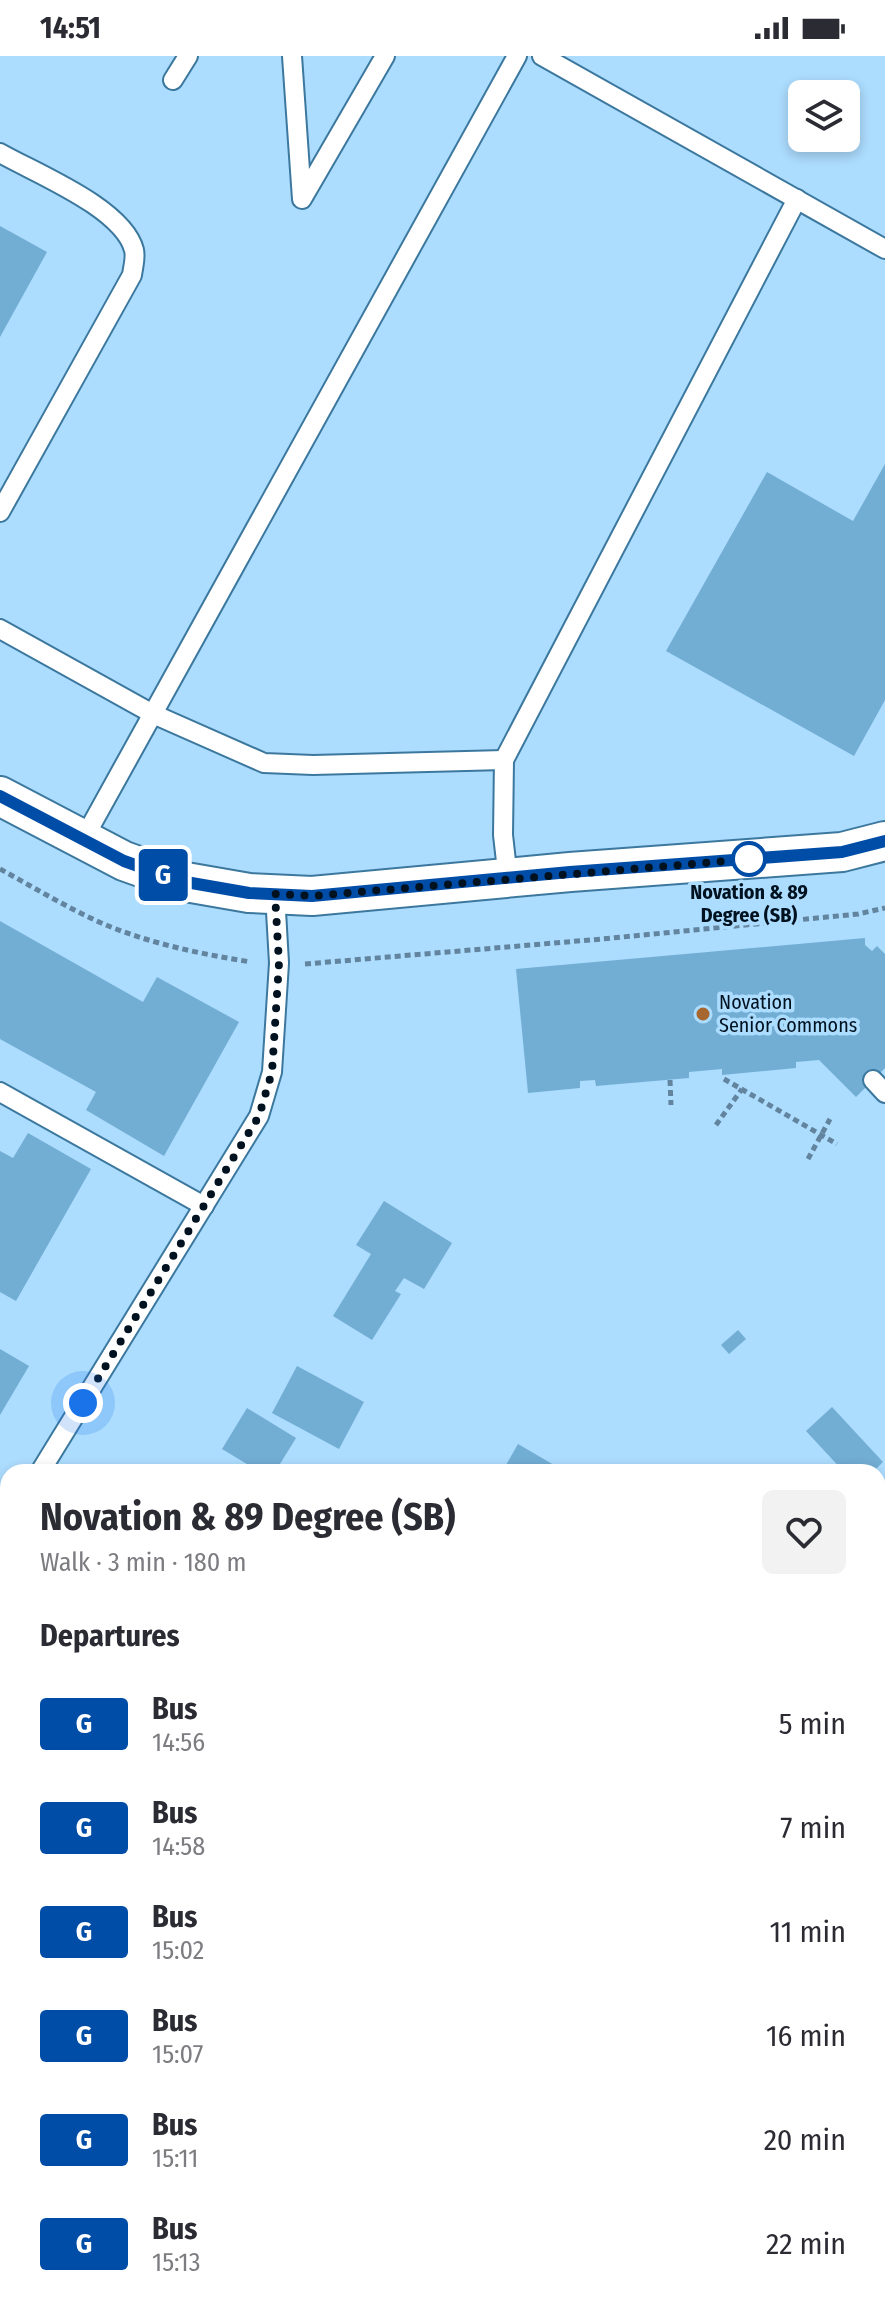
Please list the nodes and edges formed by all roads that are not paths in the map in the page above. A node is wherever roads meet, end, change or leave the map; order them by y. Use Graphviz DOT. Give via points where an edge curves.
graph roads {
  1 [pos="188,56"];
  2 [pos="292,56"];
  3 [pos="385,56"];
  4 [pos="517,56"];
  5 [pos="542,56"];
  6 [pos="173,80"];
  7 [pos="0,153"];
  8 [pos="797,199"];
  9 [pos="885,249"];
  10 [pos="0,512"];
  11 [pos="0,629"];
  12 [pos="153,714"];
  13 [pos="504,760"];
  14 [pos="0,796"];
  15 [pos="83,840"];
  16 [pos="885,841"];
  17 [pos="508,879"];
  18 [pos="275,894"];
  19 [pos="0,1092"];
  20 [pos="204,1206"];
  21 [pos="45,1464"];
  1 -- 6 [label="lane"];
  2 -- 3 [label="lane" via="302,199"];
  4 -- 12 [label="lane"];
  5 -- 8 [label="lane"];
  7 -- 10 [label="lane" via="105,211 126,232 135,253 132,275"];
  8 -- 9 [label="lane"];
  8 -- 13 [label="lane"];
  11 -- 12 [label="lane"];
  12 -- 13 [label="lane" via="264,763"];
  12 -- 15 [label="lane"];
  13 -- 17 [label="lane"];
  14 -- 15 [label="street"];
  15 -- 18 [label="street" via="180,881"];
  16 -- 17 [label="street" via="842,852"];
  17 -- 18 [label="street" via="312,896"];
  18 -- 20 [label="lane" via="279,963 272,1072 259,1116"];
  19 -- 20 [label="lane"];
  20 -- 21 [label="lane"];
}
